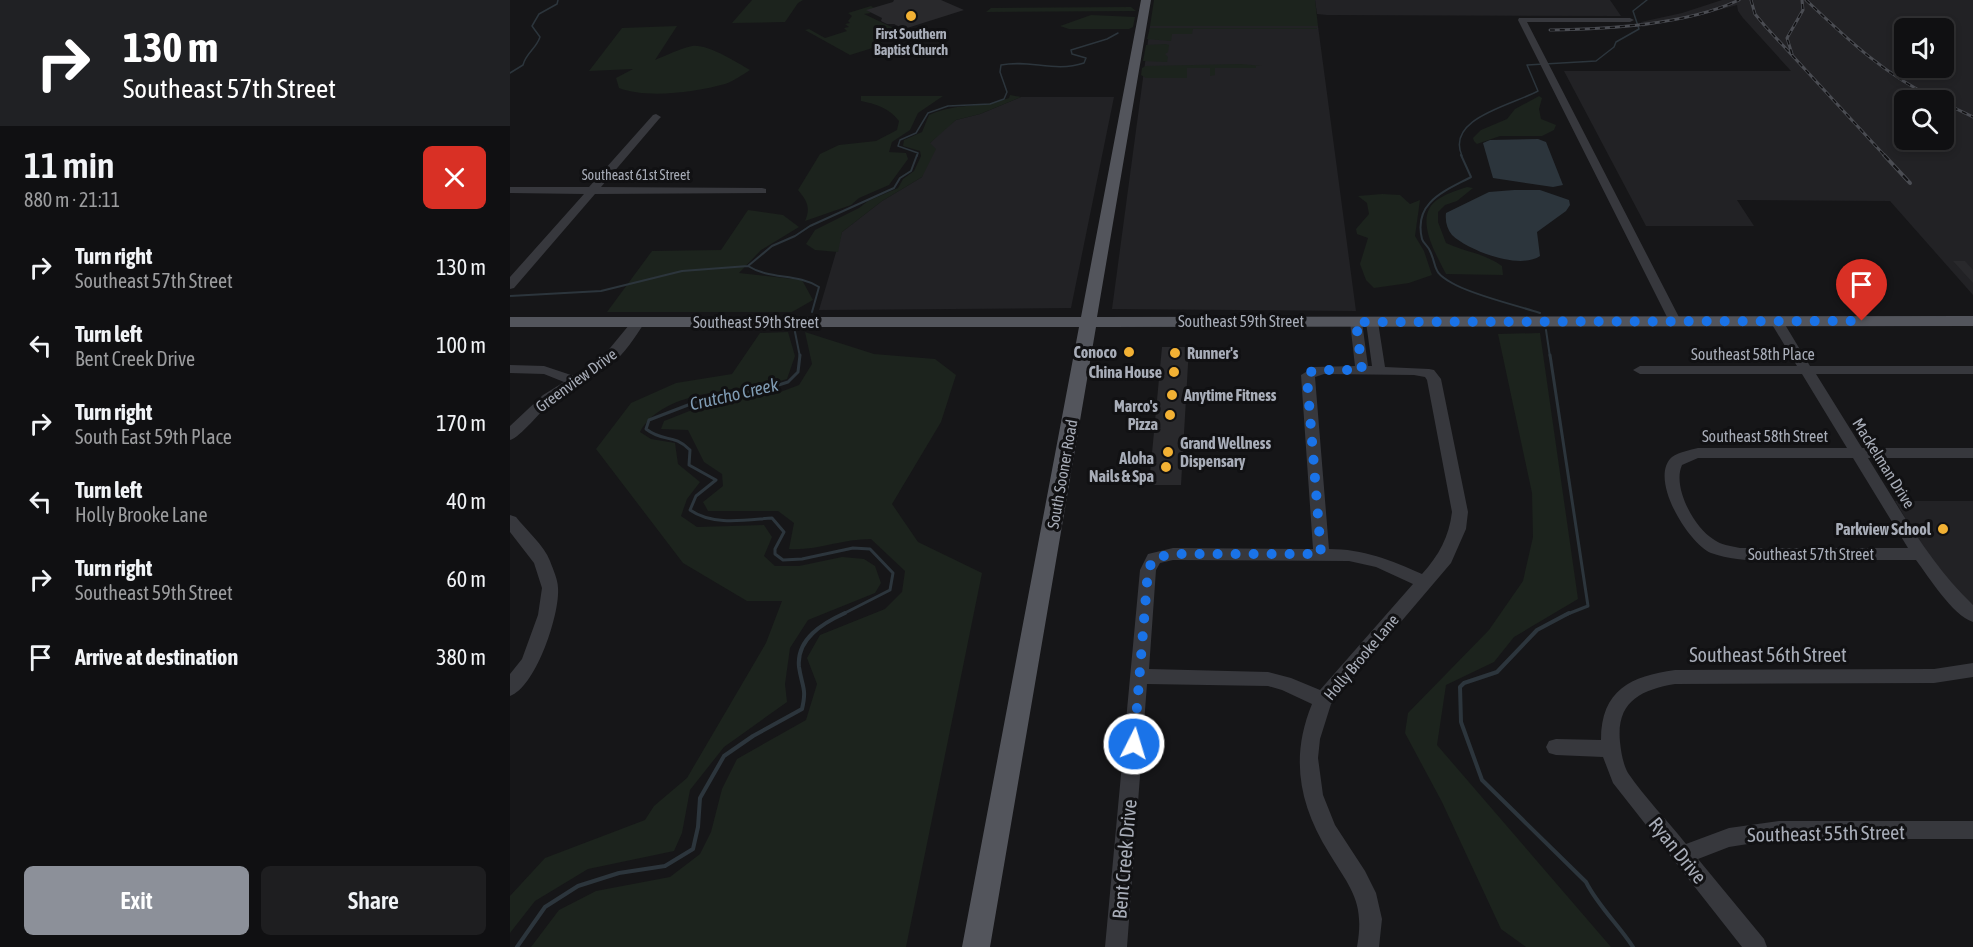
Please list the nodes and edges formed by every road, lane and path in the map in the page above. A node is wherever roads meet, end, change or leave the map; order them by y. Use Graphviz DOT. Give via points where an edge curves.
graph roads {
  1 [pos="1146,0"];
  2 [pos="1630,20"];
  3 [pos="656,117"];
  4 [pos="510,190"];
  5 [pos="593,190"];
  6 [pos="762,191"];
  7 [pos="510,285"];
  8 [pos="1089,321"];
  9 [pos="1676,321"];
  10 [pos="1776,321"];
  11 [pos="1973,321"];
  12 [pos="510,322"];
  13 [pos="639,322"];
  14 [pos="1364,322"];
  15 [pos="510,369"];
  16 [pos="1362,370"];
  17 [pos="1379,370"];
  18 [pos="1640,370"];
  19 [pos="1805,370"];
  20 [pos="1973,370"];
  21 [pos="574,382"];
  22 [pos="510,435"];
  23 [pos="1857,453"];
  24 [pos="1973,453"];
  25 [pos="511,524"];
  26 [pos="1704,542"];
  27 [pos="1321,554"];
  28 [pos="1920,554"];
  29 [pos="1424,582"];
  30 [pos="1973,615"];
  31 [pos="1973,670"];
  32 [pos="1141,676"];
  33 [pos="510,688"];
  34 [pos="1323,700"];
  35 [pos="1556,747"];
  36 [pos="1610,749"];
  37 [pos="1973,830"];
  38 [pos="1683,856"];
  39 [pos="976,947"];
  40 [pos="1116,947"];
  41 [pos="1368,947"];
  42 [pos="1756,947"];
  1 -- 8 [label="main road, South Sooner Road"];
  2 -- 9 [label="street" via="1522,20"];
  3 -- 5 [label="street"];
  4 -- 5 [label="street, Southeast 61st Street"];
  5 -- 6 [label="street, Southeast 61st Street"];
  5 -- 7 [label="street"];
  8 -- 13 [label="main road, Southeast 59th Street"];
  8 -- 14 [label="main road, Southeast 59th Street"];
  8 -- 39 [label="main road, South Sooner Road"];
  9 -- 10 [label="main road, Southeast 59th Street"];
  9 -- 14 [label="main road, Southeast 59th Street"];
  10 -- 11 [label="main road, Southeast 59th Street"];
  10 -- 19 [label="street, Mackelman Drive"];
  12 -- 13 [label="main road, Southeast 59th Street"];
  13 -- 21 [label="street, Greenview Drive" via="606,362"];
  14 -- 16 [label="street"];
  14 -- 17 [label="street"];
  15 -- 21 [label="street" via="550,370"];
  16 -- 17 [label="street"];
  16 -- 27 [label="street" via="1310,372 1307,378"];
  17 -- 29 [label="street, Holly Brooke Lane" via="1419,371 1434,379 1460,512 1458,529 1445,559"];
  18 -- 19 [label="street, Southeast 58th Place"];
  19 -- 20 [label="street, Southeast 58th Place"];
  19 -- 23 [label="street, Mackelman Drive"];
  21 -- 22 [label="street, Greenview Drive" via="529,414"];
  23 -- 24 [label="street, Southeast 58th Street"];
  23 -- 26 [label="street, Southeast 58th Street" via="1698,453 1676,462 1671,481 1690,527"];
  23 -- 28 [label="street, Mackelman Drive"];
  25 -- 33 [label="street" via="542,561 550,588 547,615 530,662"];
  26 -- 28 [label="street, Southeast 57th Street" via="1740,554"];
  27 -- 29 [label="street" via="1380,562"];
  27 -- 32 [label="street, Bent Creek Drive" via="1173,554 1154,558 1148,570"];
  28 -- 30 [label="street, Mackelman Drive"];
  29 -- 34 [label="street, Holly Brooke Lane"];
  31 -- 36 [label="street, Southeast 56th Street" via="1934,676 1655,680 1636,686 1618,704 1609,727"];
  32 -- 34 [label="street" via="1268,679"];
  32 -- 40 [label="street, Bent Creek Drive"];
  34 -- 41 [label="street, Holly Brooke Lane" via="1310,736 1311,789 1323,825 1367,897 1371,922"];
  35 -- 36 [label="street"];
  36 -- 38 [label="street, Ryan Drive" via="1620,777"];
  37 -- 38 [label="street, Southeast 55th Street" via="1779,830 1724,837"];
  38 -- 42 [label="street, Ryan Drive"];
}
